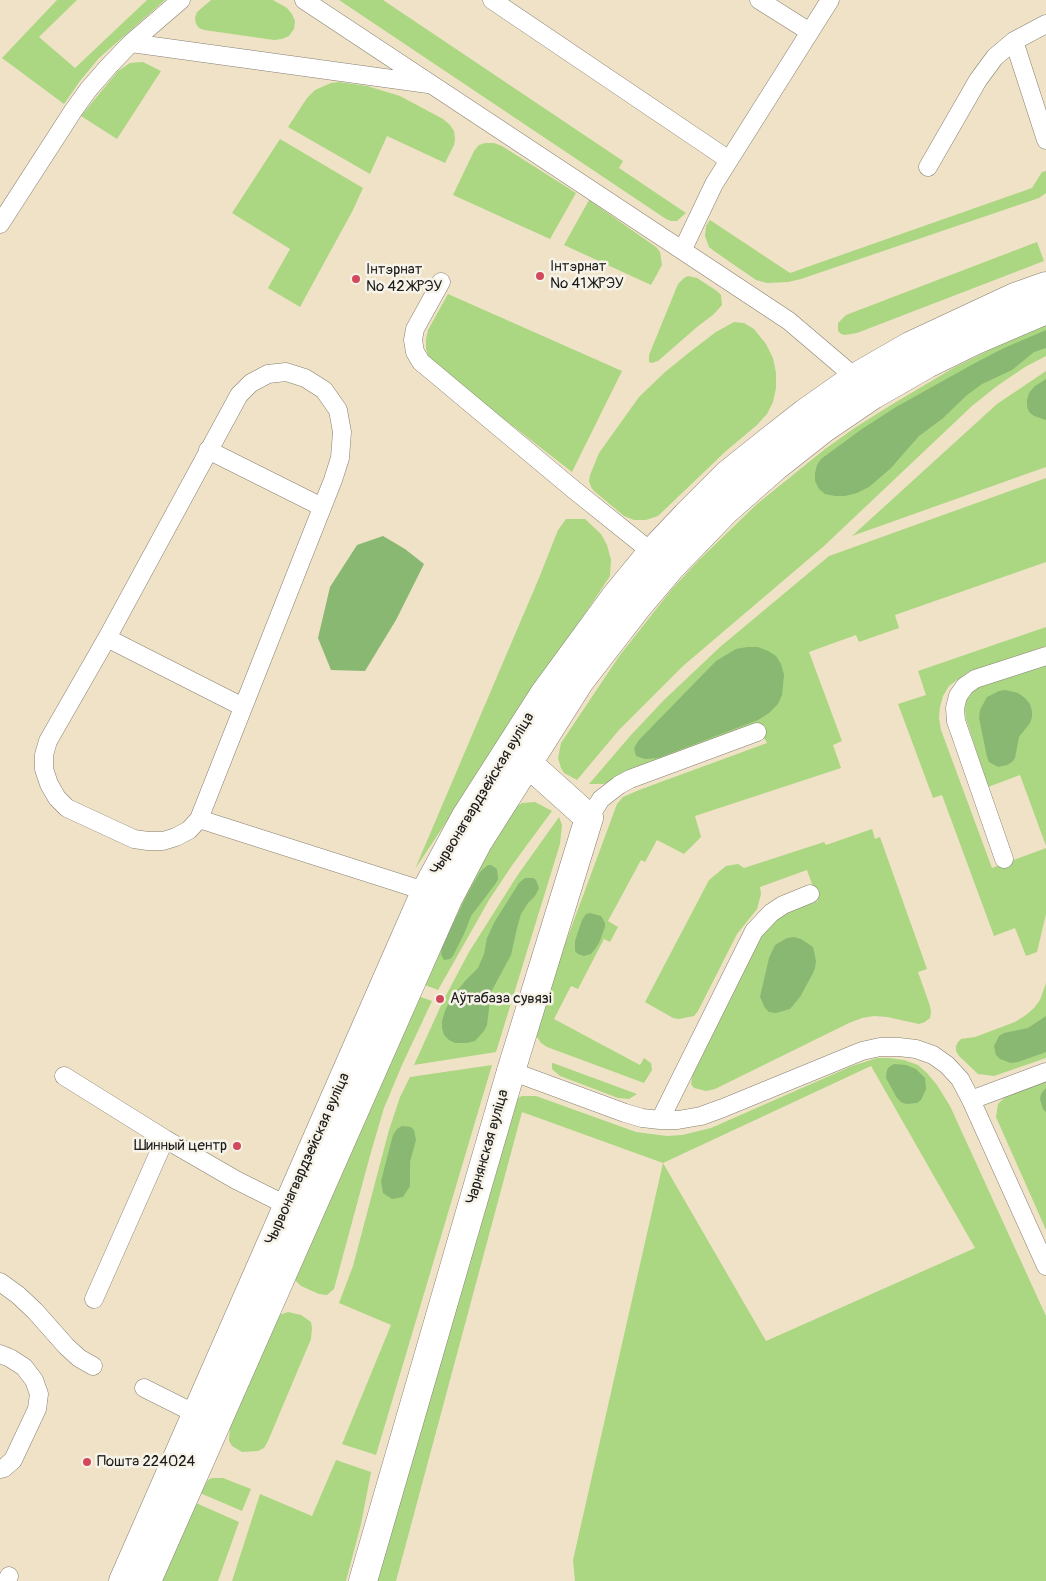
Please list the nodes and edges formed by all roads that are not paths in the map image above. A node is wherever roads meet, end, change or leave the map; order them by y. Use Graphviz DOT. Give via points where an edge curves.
graph roads {
  1 [pos="181,0"];
  2 [pos="304,0"];
  3 [pos="492,0"];
  4 [pos="759,0"];
  5 [pos="830,0"];
  6 [pos="1046,24"];
  7 [pos="810,32"];
  8 [pos="1014,42"];
  9 [pos="131,43"];
  10 [pos="433,84"];
  11 [pos="1046,140"];
  12 [pos="729,160"];
  13 [pos="928,167"];
  14 [pos="0,224"];
  15 [pos="683,250"];
  16 [pos="441,282"];
  17 [pos="1046,286"];
  18 [pos="1046,310"];
  19 [pos="865,386"];
  20 [pos="208,450"];
  21 [pos="322,507"];
  22 [pos="662,560"];
  23 [pos="107,638"];
  24 [pos="1046,656"];
  25 [pos="243,707"];
  26 [pos="757,732"];
  27 [pos="518,755"];
  28 [pos="199,818"];
  29 [pos="589,818"];
  30 [pos="1004,859"];
  31 [pos="810,894"];
  32 [pos="437,895"];
  33 [pos="510,1071"];
  34 [pos="1046,1072"];
  35 [pos="64,1076"];
  36 [pos="971,1100"];
  37 [pos="660,1120"];
  38 [pos="165,1139"];
  39 [pos="288,1206"];
  40 [pos="1046,1266"];
  41 [pos="0,1282"];
  42 [pos="94,1299"];
  43 [pos="0,1354"];
  44 [pos="93,1366"];
  45 [pos="144,1388"];
  46 [pos="206,1419"];
  47 [pos="0,1469"];
  48 [pos="123,1581"];
  49 [pos="147,1581"];
  50 [pos="363,1581"];
  1 -- 9 [label="lane"];
  2 -- 10 [label="lane"];
  3 -- 12 [label="lane"];
  4 -- 7 [label="lane"];
  5 -- 7 [label="lane"];
  6 -- 8 [label="lane"];
  7 -- 12 [label="lane"];
  8 -- 11 [label="lane"];
  8 -- 13 [label="lane" via="995,57 978,80"];
  9 -- 10 [label="lane"];
  9 -- 14 [label="lane" via="73,111"];
  10 -- 15 [label="lane"];
  12 -- 15 [label="lane"];
  15 -- 19 [label="lane" via="789,321"];
  16 -- 22 [label="lane" via="415,329 415,352 421,362"];
  17 -- 19 [label="main road, Чырвонагвардзейская вуліца" via="910,346"];
  18 -- 19 [label="main road, Чырвонагвардзейская вуліца" via="934,360"];
  19 -- 22 [label="main road, Чырвонагвардзейская вуліца" via="805,412 728,474 686,516"];
  20 -- 21 [label="lane"];
  20 -- 21 [label="lane" via="239,395 251,383 268,374 286,372 305,378 324,390 338,410 342,432 340,458"];
  20 -- 23 [label="lane"];
  21 -- 25 [label="lane"];
  22 -- 27 [label="main road, Чырвонагвардзейская вуліца" via="615,597 578,646 544,694"];
  23 -- 25 [label="lane"];
  23 -- 28 [label="lane" via="48,741 44,769 49,784 67,808 134,839 163,841 176,837"];
  24 -- 30 [label="lane" via="974,679 958,696 955,708 956,721"];
  25 -- 28 [label="lane"];
  26 -- 29 [label="lane" via="619,785 601,799"];
  27 -- 29 [label="main road"];
  27 -- 32 [label="main road, Чырвонагвардзейская вуліца" via="466,816"];
  28 -- 32 [label="lane"];
  29 -- 33 [label="main road, Чарнянская вуліца"];
  31 -- 37 [label="lane" via="783,905 754,931"];
  32 -- 39 [label="main road, Чырвонагвардзейская вуліца"];
  32 -- 46 [label="main road, Чырвонагвардзейская вуліца"];
  33 -- 37 [label="lane" via="626,1113"];
  33 -- 50 [label="main road, Чарнянская вуліца"];
  34 -- 36 [label="lane"];
  35 -- 38 [label="lane"];
  36 -- 37 [label="lane" via="960,1079 932,1055 916,1049 880,1047 862,1051 700,1116"];
  36 -- 40 [label="lane"];
  38 -- 39 [label="lane"];
  38 -- 42 [label="lane"];
  39 -- 46 [label="main road, Чырвонагвардзейская вуліца"];
  41 -- 44 [label="lane" via="35,1311 79,1358"];
  43 -- 47 [label="lane" via="24,1367 39,1394 37,1409 13,1460"];
  45 -- 46 [label="lane"];
  46 -- 48 [label="main road, Чырвонагвардзейская вуліца"];
  46 -- 49 [label="main road, Чырвонагвардзейская вуліца"];
}
